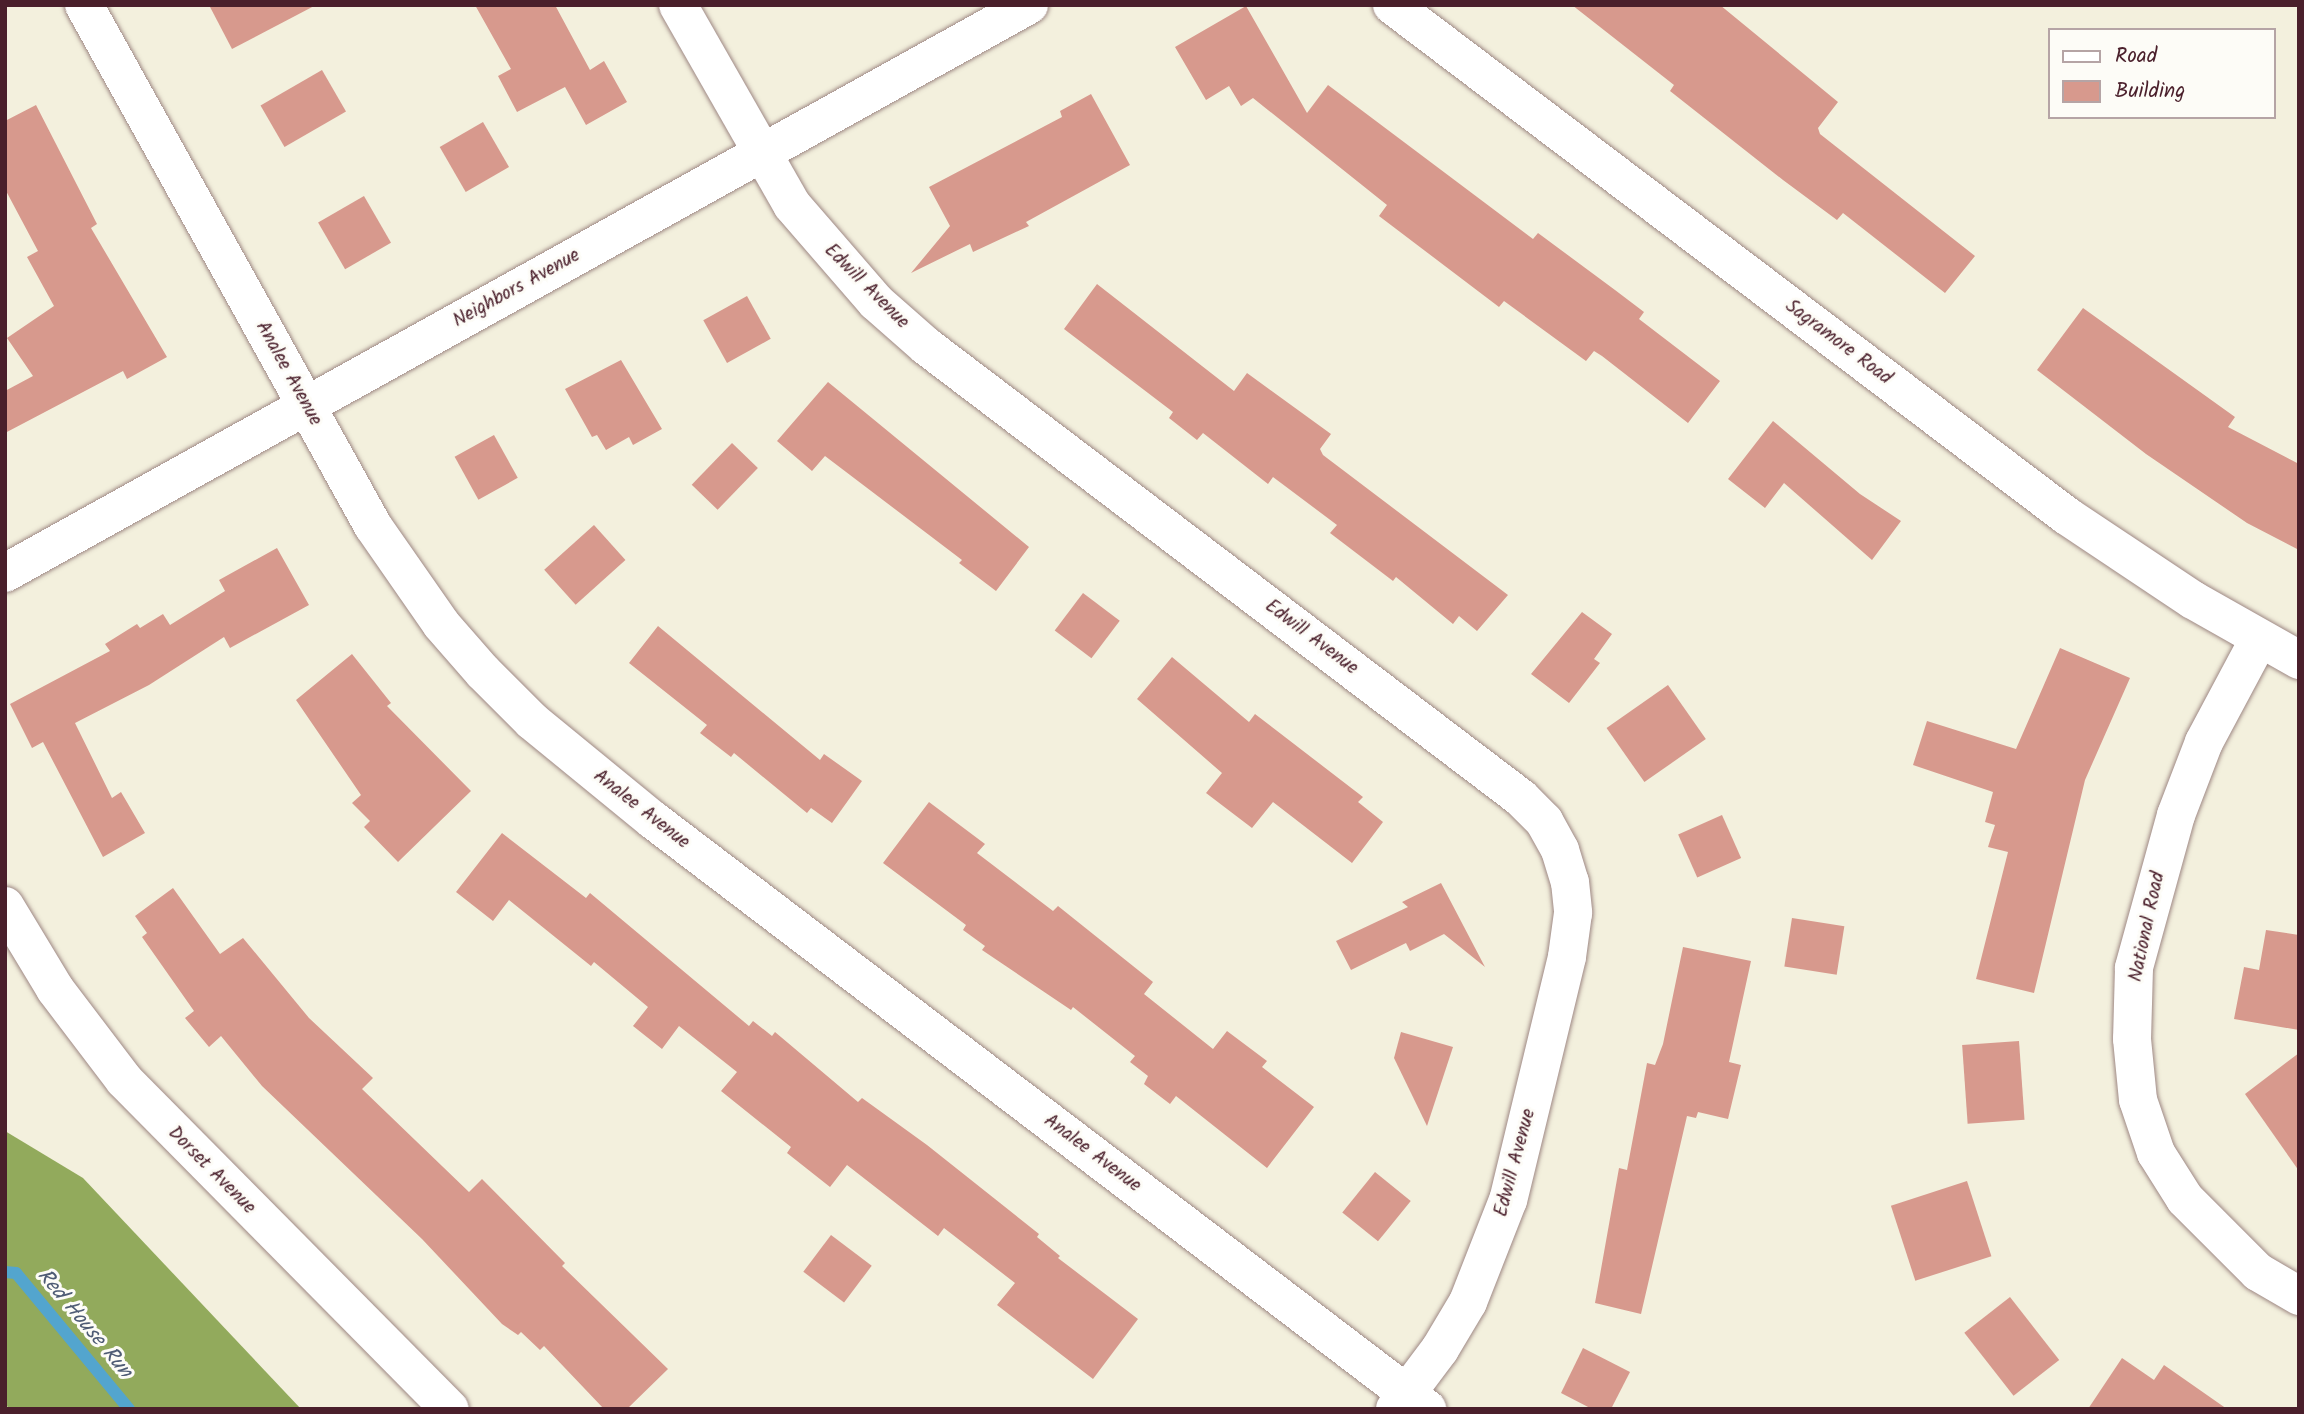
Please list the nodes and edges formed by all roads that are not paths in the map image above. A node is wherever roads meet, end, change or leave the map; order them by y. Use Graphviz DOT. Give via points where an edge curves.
graph roads {
  1 [pos="85,5"];
  2 [pos="678,5"];
  3 [pos="1029,5"];
  4 [pos="1392,5"];
  5 [pos="760,154"];
  6 [pos="305,407"];
  7 [pos="5,573"];
  8 [pos="2259,639"];
  9 [pos="2299,660"];
  10 [pos="5,906"];
  11 [pos="2299,1296"];
  12 [pos="1410,1404"];
  13 [pos="450,1409"];
  1 -- 6 [label="street, Analee Avenue"];
  2 -- 5 [label="street, Edwill Avenue"];
  3 -- 5 [label="street, Neighbors Avenue"];
  4 -- 8 [label="street, Sagramore Road" via="2067,516 2130,561"];
  5 -- 6 [label="street, Neighbors Avenue"];
  5 -- 12 [label="street, Edwill Avenue" via="832,256 916,337 1521,798 1544,821 1560,850 1573,913 1567,957 1507,1200 1468,1302"];
  6 -- 7 [label="street, Neighbors Avenue"];
  6 -- 12 [label="street, Analee Avenue" via="405,576 449,634 532,721 653,820"];
  8 -- 9 [label="street, Sagramore Road"];
  8 -- 11 [label="street, National Road" via="2204,742 2176,814 2134,968 2132,1039 2138,1100 2156,1153 2185,1199 2259,1272"];
  10 -- 13 [label="street, Dorset Avenue" via="55,989 124,1080"];
}
